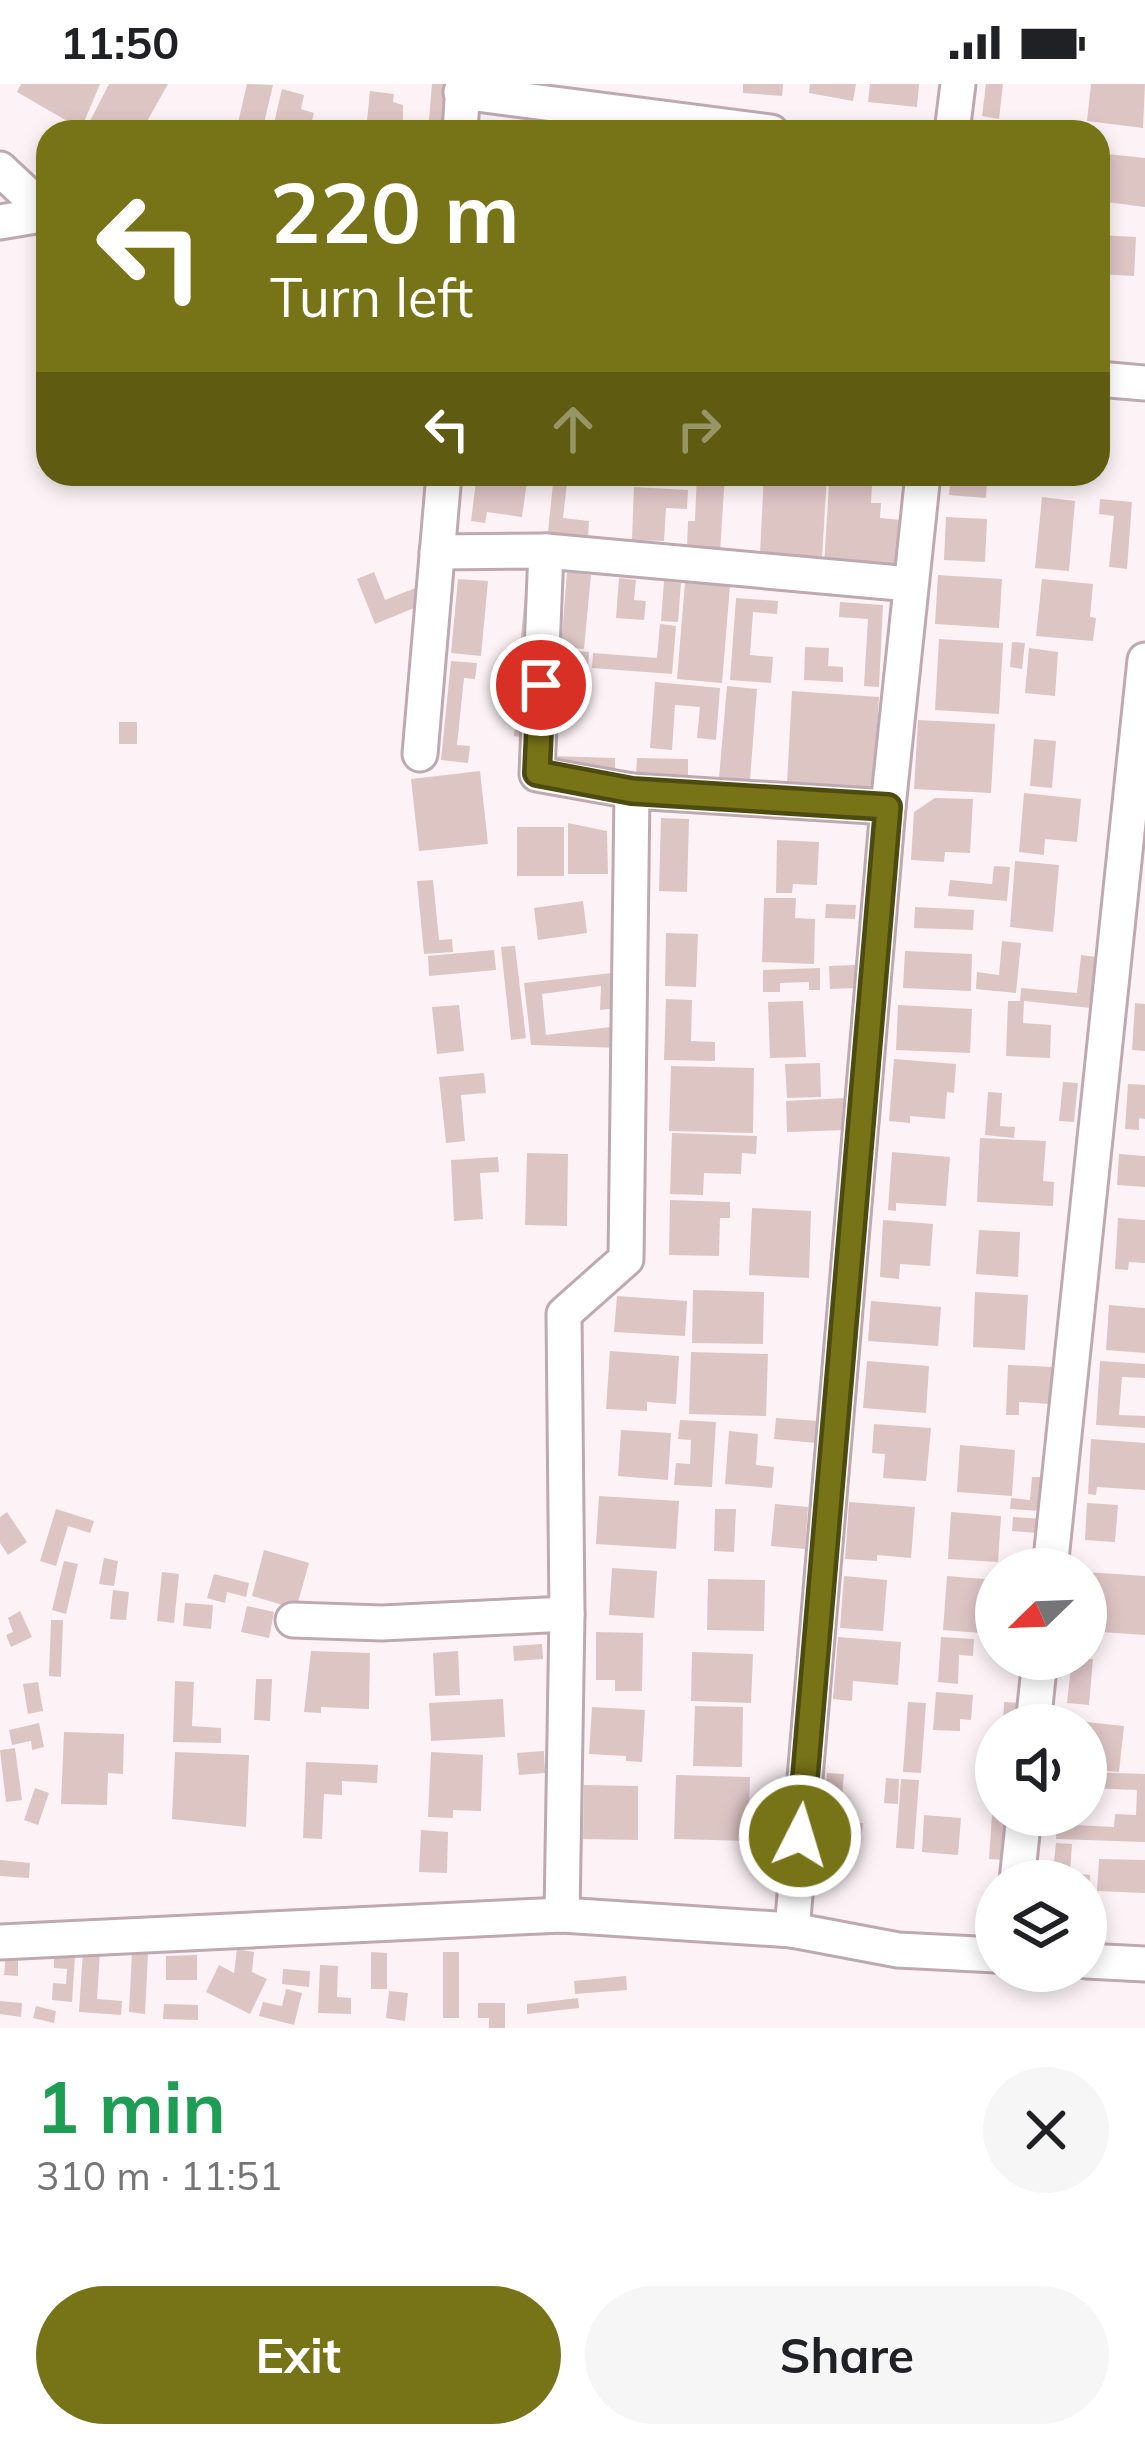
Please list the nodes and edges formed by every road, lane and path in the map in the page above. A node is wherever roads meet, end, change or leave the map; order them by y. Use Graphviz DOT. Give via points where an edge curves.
graph roads {
  1 [pos="958,84"];
  2 [pos="462,88"];
  3 [pos="461,120"];
  4 [pos="687,120"];
  5 [pos="954,120"];
  6 [pos="0,169"];
  7 [pos="36,203"];
  8 [pos="36,216"];
  9 [pos="0,222"];
  10 [pos="1110,380"];
  11 [pos="1145,382"];
  12 [pos="443,486"];
  13 [pos="922,486"];
  14 [pos="546,551"];
  15 [pos="437,552"];
  16 [pos="910,584"];
  17 [pos="1145,660"];
  18 [pos="420,754"];
  19 [pos="632,791"];
  20 [pos="888,807"];
  21 [pos="1052,1548"];
  22 [pos="567,1614"];
  23 [pos="293,1621"];
  24 [pos="562,1916"];
  25 [pos="792,1930"];
  26 [pos="0,1942"];
  27 [pos="975,1954"];
  28 [pos="1107,1961"];
  29 [pos="1145,1964"];
  1 -- 5 [label="street"];
  2 -- 3 [label="street"];
  2 -- 4 [label="street"];
  6 -- 7 [label="street"];
  8 -- 9 [label="street"];
  10 -- 11 [label="street"];
  12 -- 15 [label="street"];
  13 -- 16 [label="street"];
  14 -- 15 [label="street"];
  14 -- 16 [label="street"];
  14 -- 19 [label="street" via="537,773"];
  15 -- 18 [label="street"];
  16 -- 20 [label="street"];
  17 -- 21 [label="street"];
  19 -- 20 [label="street"];
  19 -- 22 [label="street" via="626,1259 564,1313"];
  20 -- 25 [label="street"];
  22 -- 23 [label="street"];
  22 -- 24 [label="street"];
  24 -- 25 [label="street"];
  24 -- 26 [label="street"];
  25 -- 27 [label="street" via="898,1950"];
  28 -- 29 [label="street"];
}
